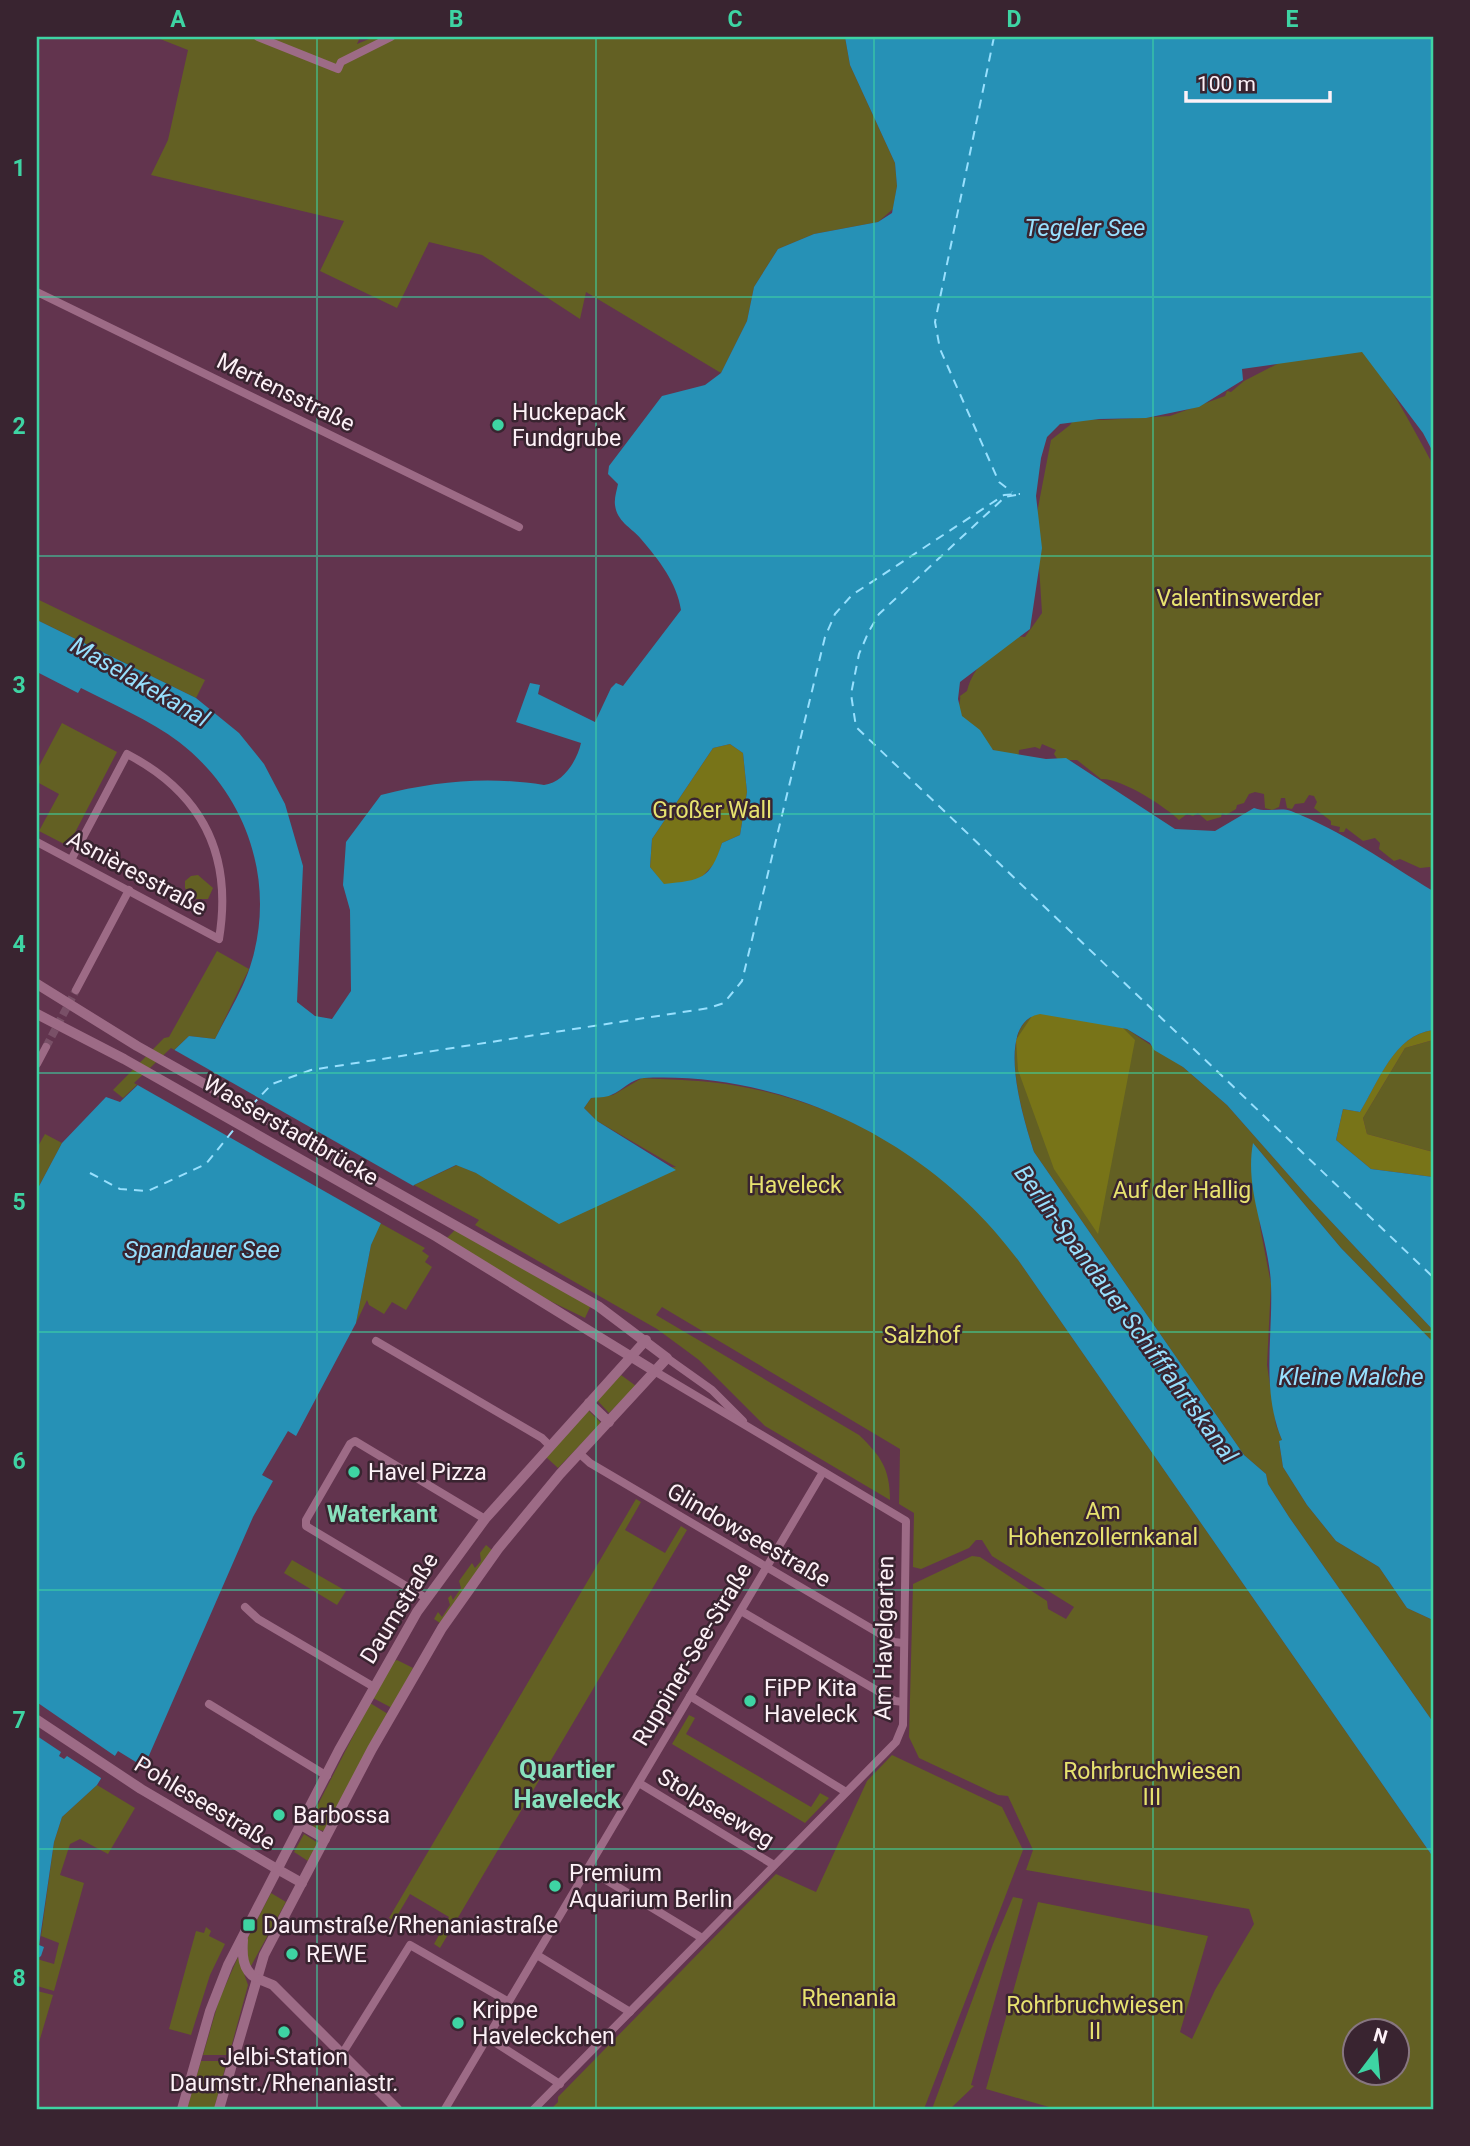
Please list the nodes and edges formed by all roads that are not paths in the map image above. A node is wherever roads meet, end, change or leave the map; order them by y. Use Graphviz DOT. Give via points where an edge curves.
graph roads {
  1 [pos="258,37"];
  2 [pos="391,37"];
  3 [pos="37,292"];
  4 [pos="519,527"];
  5 [pos="37,842"];
  6 [pos="71,860"];
  7 [pos="129,890"];
  8 [pos="37,984"];
  9 [pos="76,990"];
  10 [pos="37,1014"];
  11 [pos="46,1047"];
  12 [pos="37,1064"];
  13 [pos="376,1340"];
  14 [pos="646,1340"];
  15 [pos="631,1356"];
  16 [pos="667,1358"];
  17 [pos="656,1372"];
  18 [pos="589,1403"];
  19 [pos="609,1422"];
  20 [pos="752,1430"];
  21 [pos="550,1446"];
  22 [pos="579,1453"];
  23 [pos="822,1472"];
  24 [pos="485,1519"];
  25 [pos="767,1567"];
  26 [pos="426,1598"];
  27 [pos="245,1607"];
  28 [pos="741,1611"];
  29 [pos="903,1643"];
  30 [pos="374,1687"];
  31 [pos="690,1696"];
  32 [pos="903,1702"];
  33 [pos="209,1704"];
  34 [pos="37,1720"];
  35 [pos="327,1776"];
  36 [pos="639,1783"];
  37 [pos="846,1792"];
  38 [pos="301,1825"];
  39 [pos="325,1839"];
  40 [pos="774,1865"];
  41 [pos="277,1869"];
  42 [pos="588,1869"];
  43 [pos="302,1883"];
  44 [pos="243,1937"];
  45 [pos="702,1938"];
  46 [pos="537,1955"];
  47 [pos="256,1978"];
  48 [pos="509,2002"];
  49 [pos="630,2012"];
  50 [pos="488,2038"];
  51 [pos="342,2054"];
  52 [pos="560,2084"];
  53 [pos="182,2109"];
  54 [pos="219,2109"];
  55 [pos="397,2109"];
  56 [pos="445,2109"];
  57 [pos="534,2109"];
  1 -- 2 [label="street" via="338,68 341,62"];
  3 -- 4 [label="street, Mertensstraße"];
  5 -- 6 [label="street, Asnièresstraße"];
  6 -- 7 [label="street, Asnièresstraße"];
  6 -- 7 [label="street, Asnièresstraße" via="127,754 170,782 191,804 209,834 223,886 219,939"];
  7 -- 9 [label="street"];
  8 -- 14 [label="main road, Wasserstadtbrücke" via="137,1046 598,1306"];
  10 -- 15 [label="main road, Wasserstadtbrücke" via="437,1237"];
  11 -- 12 [label="street"];
  13 -- 21 [label="street"];
  14 -- 15 [label="main road, Daumstraße"];
  14 -- 16 [label="main road"];
  15 -- 17 [label="main road"];
  15 -- 18 [label="main road, Daumstraße"];
  16 -- 17 [label="main road, Daumstraße"];
  16 -- 20 [label="street" via="712,1391"];
  17 -- 19 [label="main road, Daumstraße"];
  17 -- 20 [label="street"];
  18 -- 19 [label="main road"];
  18 -- 21 [label="main road, Daumstraße"];
  19 -- 22 [label="main road, Daumstraße"];
  20 -- 23 [label="street"];
  21 -- 24 [label="main road, Daumstraße"];
  22 -- 25 [label="street, Glindowseestraße"];
  22 -- 39 [label="main road, Daumstraße" via="498,1549 451,1614"];
  23 -- 25 [label="street, Ruppiner-See-Straße"];
  23 -- 29 [label="street, Am Havelgarten" via="906,1521"];
  24 -- 26 [label="main road, Daumstraße"];
  24 -- 26 [label="street" via="355,1441 350,1444 306,1526"];
  25 -- 28 [label="street, Ruppiner-See-Straße"];
  25 -- 29 [label="street, Glindowseestraße" via="894,1642"];
  26 -- 30 [label="main road, Daumstraße"];
  27 -- 30 [label="street"];
  28 -- 31 [label="street, Ruppiner-See-Straße"];
  28 -- 32 [label="street"];
  29 -- 32 [label="street, Am Havelgarten"];
  30 -- 35 [label="main road, Daumstraße"];
  31 -- 36 [label="street, Ruppiner-See-Straße"];
  31 -- 37 [label="street"];
  32 -- 37 [label="street, Am Havelgarten" via="901,1735"];
  33 -- 35 [label="street"];
  34 -- 41 [label="street, Pohleseestraße"];
  35 -- 38 [label="main road, Daumstraße"];
  36 -- 40 [label="street, Stolpseeweg"];
  36 -- 42 [label="street, Ruppiner-See-Straße"];
  37 -- 40 [label="street, Am Havelgarten"];
  38 -- 39 [label="main road"];
  38 -- 41 [label="main road, Daumstraße"];
  39 -- 43 [label="main road, Daumstraße"];
  40 -- 45 [label="street, Am Havelgarten"];
  41 -- 43 [label="main road"];
  41 -- 44 [label="main road, Daumstraße"];
  42 -- 45 [label="street"];
  42 -- 46 [label="street, Ruppiner-See-Straße"];
  43 -- 47 [label="main road, Daumstraße"];
  44 -- 47 [label="main road" via="244,1962"];
  44 -- 53 [label="main road, Daumstraße" via="219,1986"];
  45 -- 49 [label="street, Am Havelgarten"];
  46 -- 48 [label="street, Ruppiner-See-Straße"];
  46 -- 49 [label="street"];
  47 -- 51 [label="street" via="273,1985"];
  47 -- 54 [label="main road, Daumstraße"];
  48 -- 50 [label="street, Ruppiner-See-Straße"];
  48 -- 51 [label="street" via="410,1945"];
  49 -- 52 [label="street, Am Havelgarten"];
  50 -- 52 [label="street"];
  50 -- 56 [label="street, Ruppiner-See-Straße"];
  51 -- 55 [label="street"];
  52 -- 57 [label="street, Am Havelgarten"];
}
